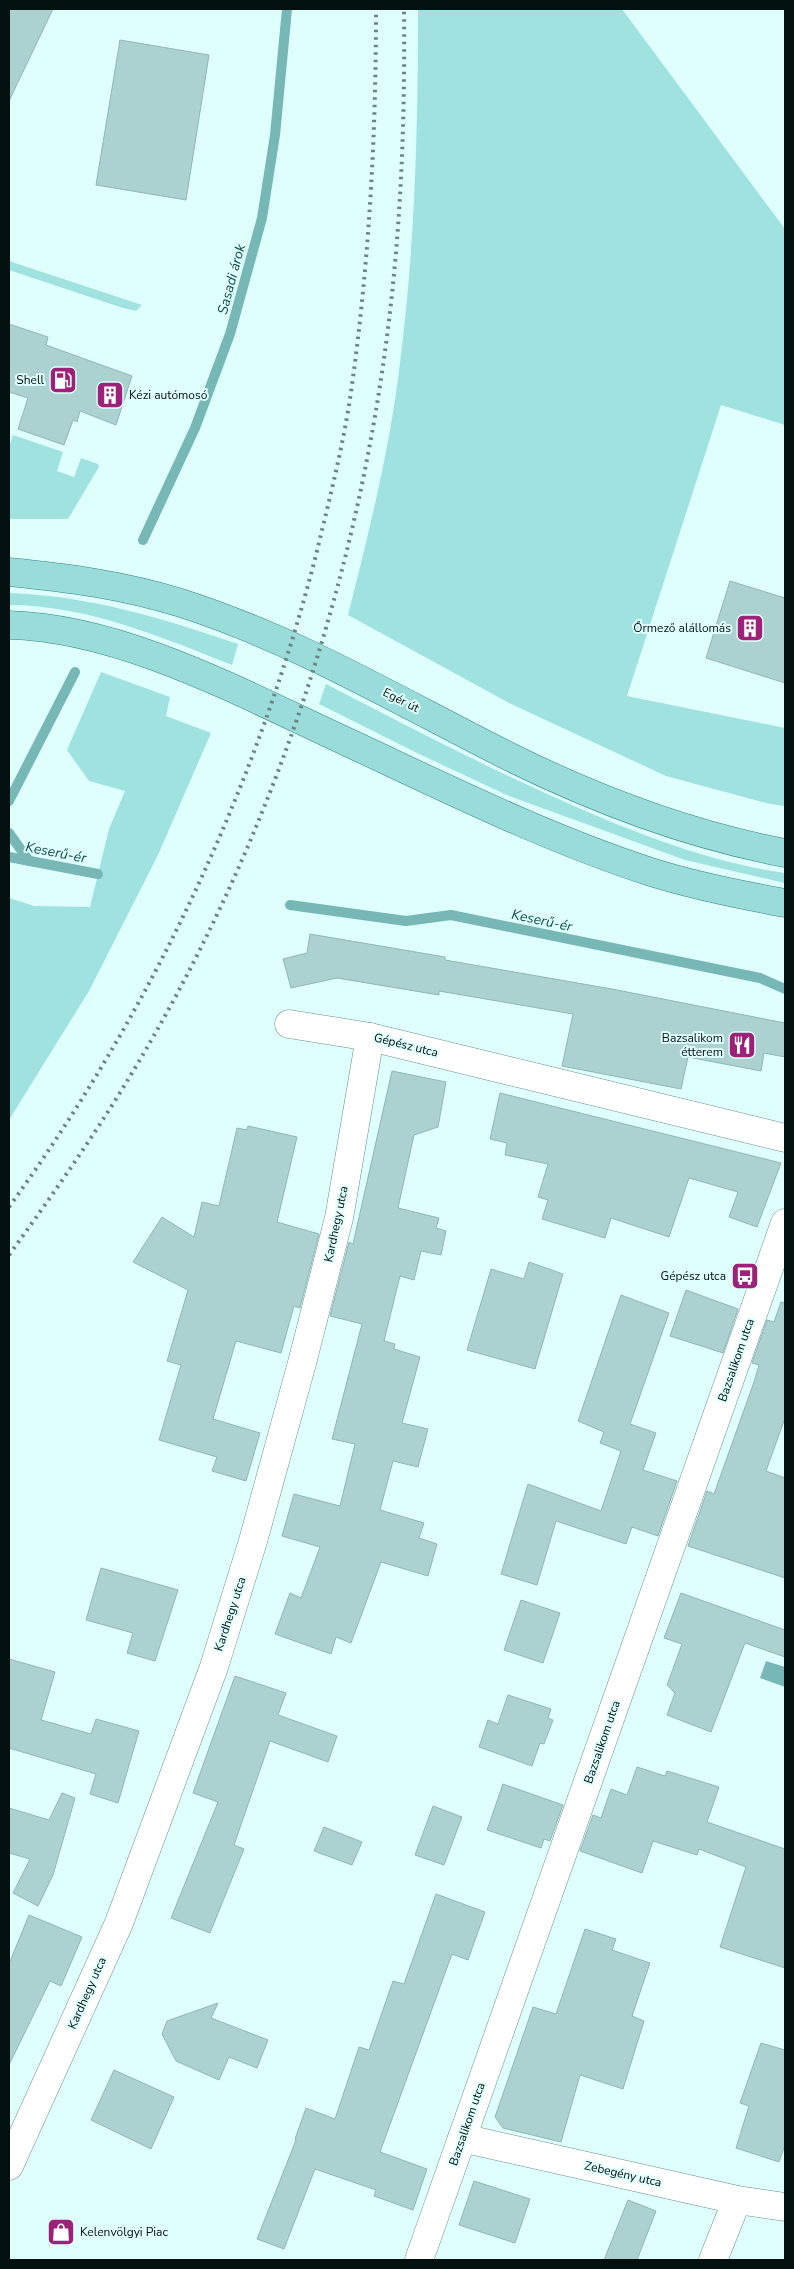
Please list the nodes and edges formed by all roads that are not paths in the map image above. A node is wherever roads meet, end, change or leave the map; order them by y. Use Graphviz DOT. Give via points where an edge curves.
graph roads {
  1 [pos="9,572"];
  2 [pos="9,625"];
  3 [pos="785,853"];
  4 [pos="785,903"];
  5 [pos="288,1024"];
  6 [pos="370,1036"];
  7 [pos="785,1138"];
  8 [pos="785,1224"];
  9 [pos="462,2138"];
  10 [pos="9,2166"];
  11 [pos="737,2200"];
  12 [pos="784,2205"];
  13 [pos="419,2260"];
  14 [pos="713,2260"];
  1 -- 3 [label="main road, Egér út" via="106,583 181,603 240,624 338,668 512,758 635,812 723,840"];
  2 -- 4 [label="main road" via="59,630 111,642 212,679 565,840 652,872"];
  5 -- 6 [label="street, Gépész utca"];
  6 -- 7 [label="street, Gépész utca"];
  6 -- 10 [label="street, Kardhegy utca" via="339,1218 254,1541 214,1667 119,1922"];
  8 -- 9 [label="street, Bazsalikom utca"];
  9 -- 11 [label="street, Zebegény utca"];
  9 -- 13 [label="street, Bazsalikom utca"];
  11 -- 12 [label="street, Zebegény utca"];
  11 -- 14 [label="street"];
}
